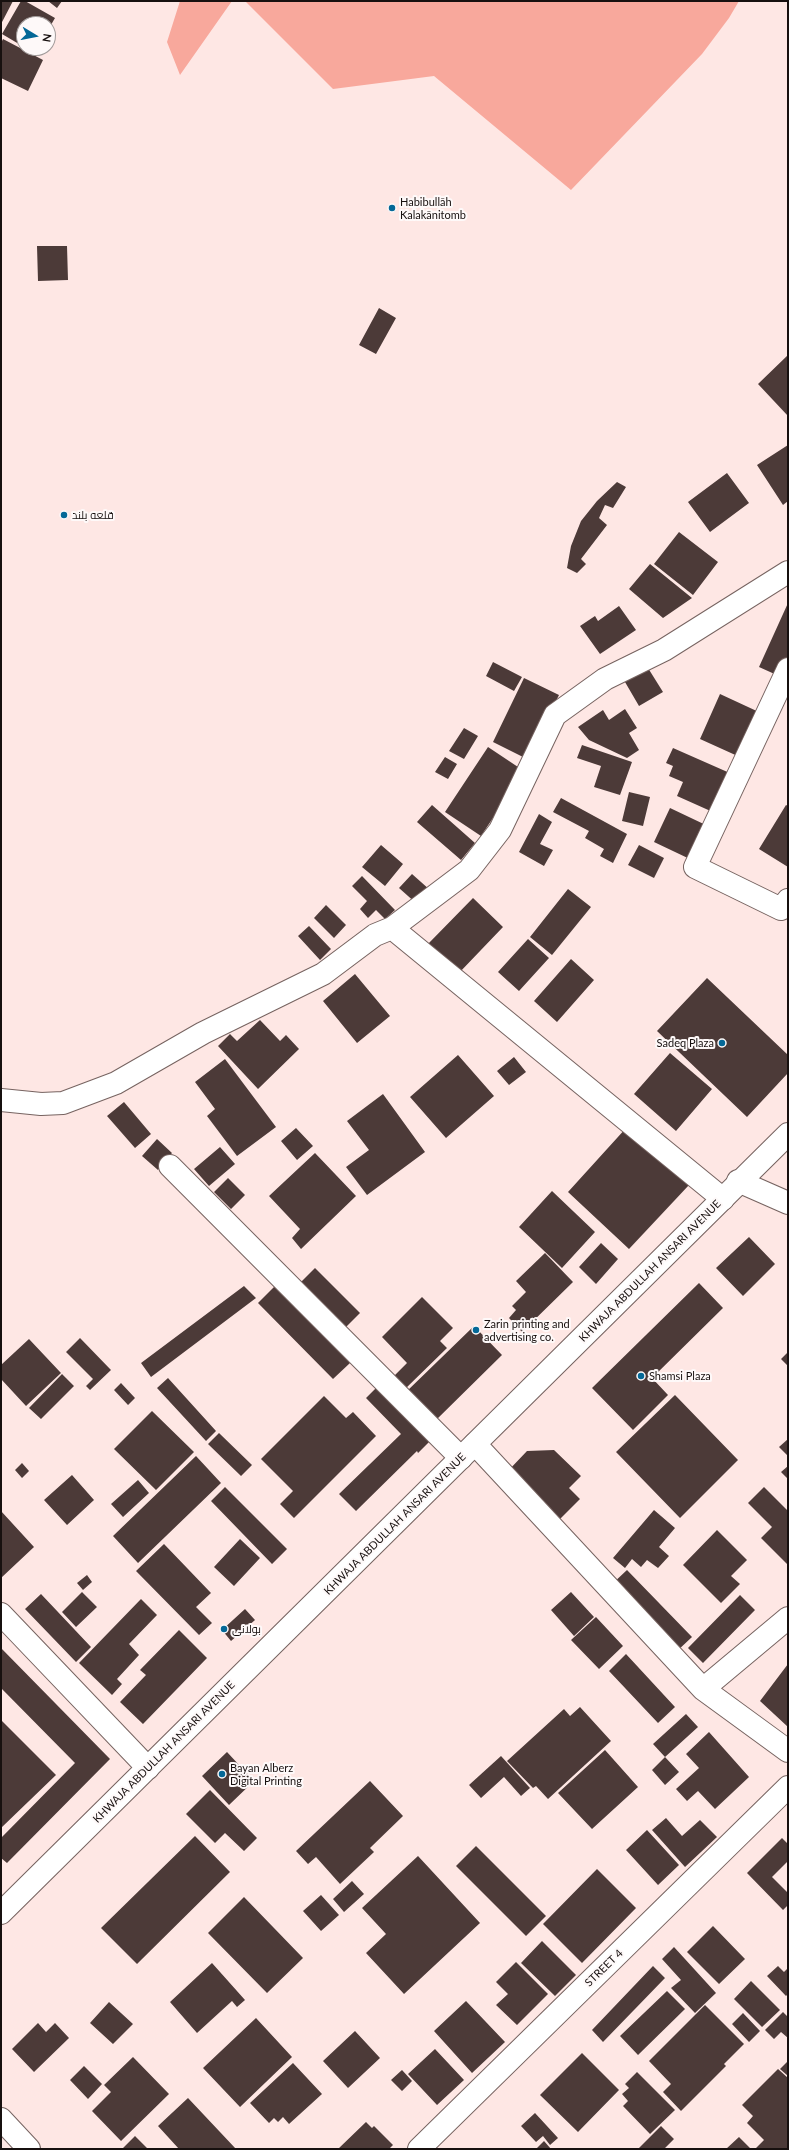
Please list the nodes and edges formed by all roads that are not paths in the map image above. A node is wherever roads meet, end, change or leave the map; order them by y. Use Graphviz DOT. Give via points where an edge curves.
graph roads {
  1 [pos="786,574"];
  2 [pos="788,669"];
  3 [pos="788,900"];
  4 [pos="392,928"];
  5 [pos="1,1100"];
  6 [pos="788,1134"];
  7 [pos="170,1166"];
  8 [pos="738,1182"];
  9 [pos="723,1199"];
  10 [pos="788,1204"];
  11 [pos="468,1451"];
  12 [pos="1,1614"];
  13 [pos="788,1618"];
  14 [pos="703,1689"];
  15 [pos="788,1751"];
  16 [pos="148,1768"];
  17 [pos="788,1787"];
  18 [pos="1,1913"];
  19 [pos="1,2119"];
  20 [pos="29,2149"];
  21 [pos="419,2149"];
  1 -- 4 [label="street" via="664,650 605,679 555,715 496,836 469,870"];
  2 -- 3 [label="street" via="694,867 781,909"];
  4 -- 5 [label="street" via="375,935 323,974 202,1033 116,1083 63,1103 41,1104"];
  4 -- 9 [label="street"];
  6 -- 8 [label="street, KHWAJA ABDULLAH ANSARI AVENUE"];
  7 -- 11 [label="street"];
  8 -- 9 [label="street, KHWAJA ABDULLAH ANSARI AVENUE"];
  8 -- 10 [label="street"];
  9 -- 11 [label="street, KHWAJA ABDULLAH ANSARI AVENUE"];
  11 -- 14 [label="street"];
  11 -- 16 [label="street, KHWAJA ABDULLAH ANSARI AVENUE"];
  12 -- 16 [label="street"];
  13 -- 14 [label="street"];
  14 -- 15 [label="street"];
  16 -- 18 [label="street, KHWAJA ABDULLAH ANSARI AVENUE"];
  17 -- 21 [label="street, STREET 4"];
  19 -- 20 [label="street"];
}
